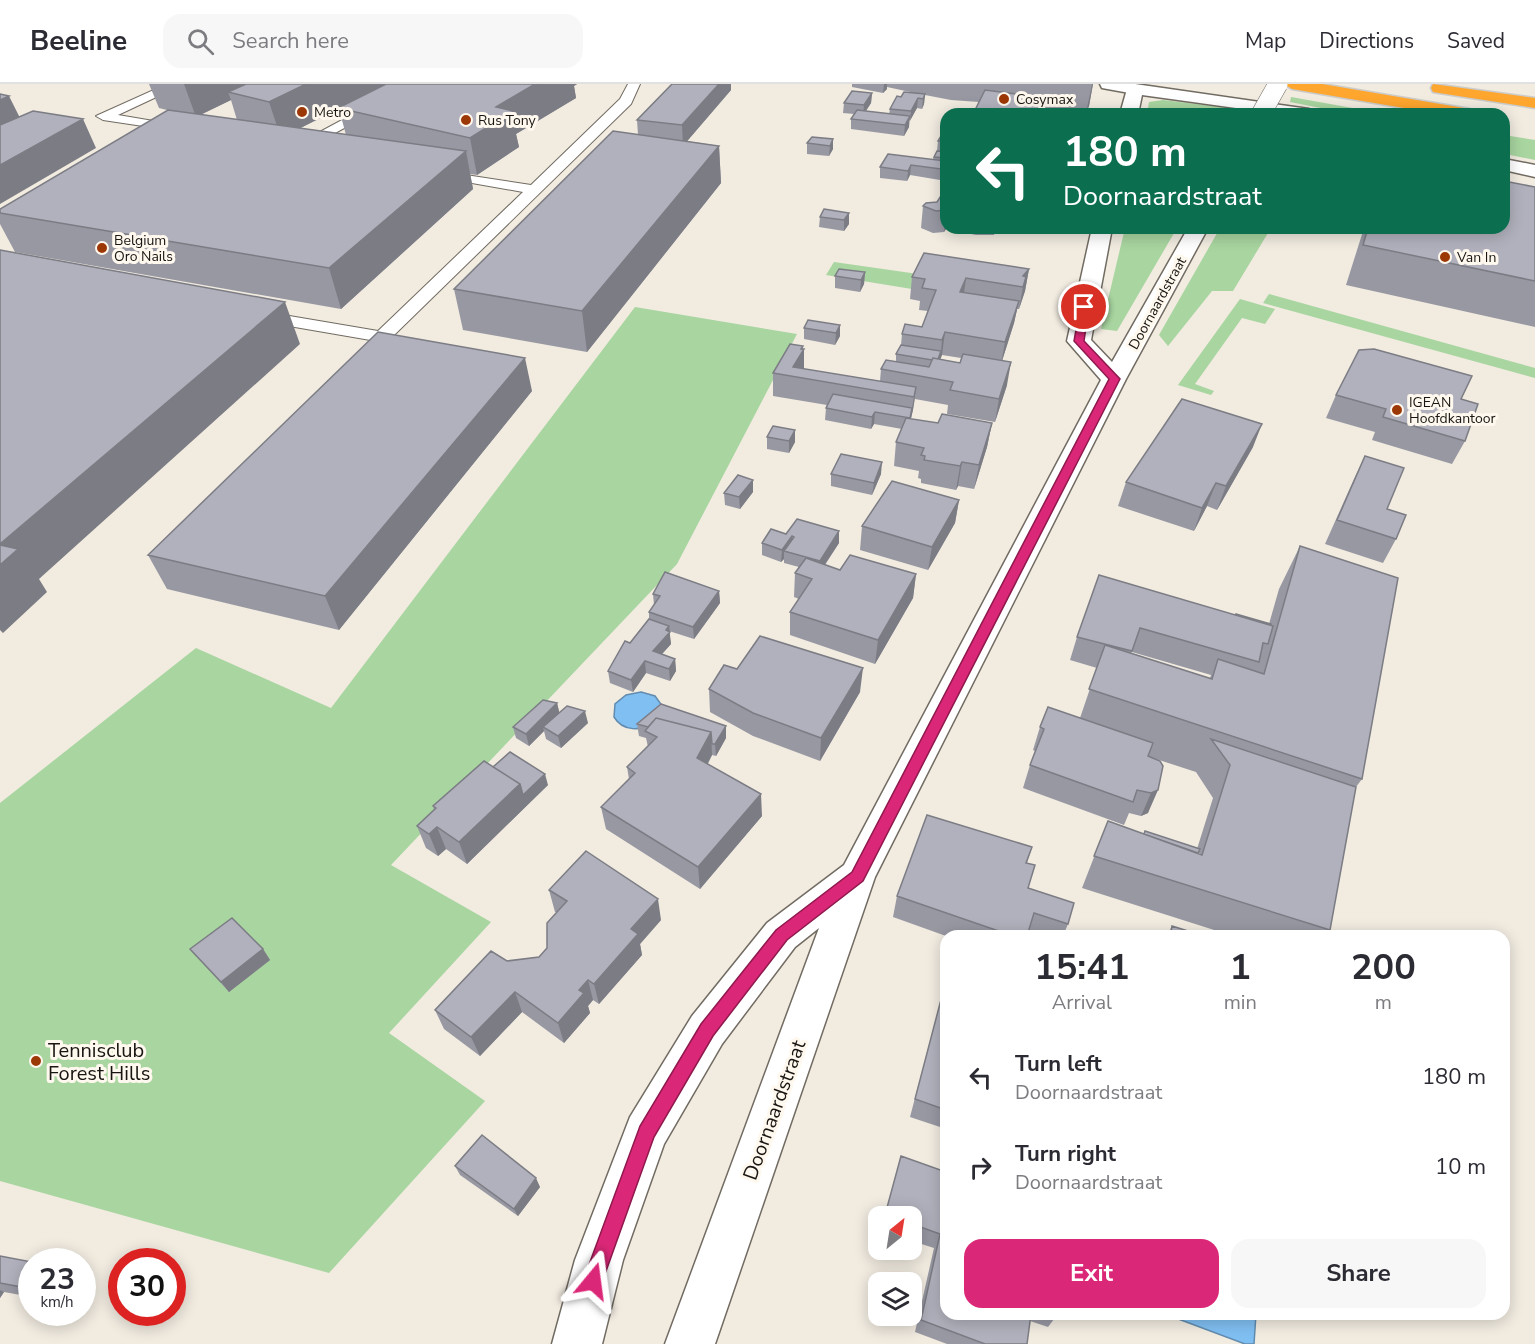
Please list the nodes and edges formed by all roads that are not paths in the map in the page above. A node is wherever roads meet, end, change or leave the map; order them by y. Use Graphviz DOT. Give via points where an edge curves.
graph roads {
  1 [pos="178,84"];
  2 [pos="419,84"];
  3 [pos="634,84"];
  4 [pos="1108,84"];
  5 [pos="1278,84"];
  6 [pos="1292,84"];
  7 [pos="1427,86"];
  8 [pos="1135,89"];
  9 [pos="1535,103"];
  10 [pos="1130,108"];
  11 [pos="1264,108"];
  12 [pos="1275,108"];
  13 [pos="1434,108"];
  14 [pos="194,131"];
  15 [pos="319,152"];
  16 [pos="1510,165"];
  17 [pos="421,170"];
  18 [pos="1535,171"];
  19 [pos="536,190"];
  20 [pos="1101,234"];
  21 [pos="1195,234"];
  22 [pos="244,313"];
  23 [pos="1114,379"];
  24 [pos="858,876"];
  25 [pos="577,1344"];
  26 [pos="690,1344"];
  1 -- 14 [label="lane" via="103,116"];
  2 -- 15 [label="lane" via="290,147"];
  3 -- 19 [label="lane" via="626,101"];
  4 -- 8 [label="street"];
  5 -- 11 [label="street, bridge"];
  6 -- 13 [label="highway"];
  7 -- 9 [label="highway"];
  8 -- 10 [label="street"];
  8 -- 12 [label="street"];
  16 -- 18 [label="street"];
  17 -- 19 [label="lane"];
  19 -- 22 [label="lane" via="382,337"];
  20 -- 23 [label="street" via="1079,341"];
  21 -- 23 [label="street, Doornaardstraat"];
  23 -- 24 [label="street, Doornaardstraat"];
  24 -- 25 [label="street, Doornaardstraat" via="782,935 707,1030 646,1133 599,1260"];
  24 -- 26 [label="street, Doornaardstraat"];
}
